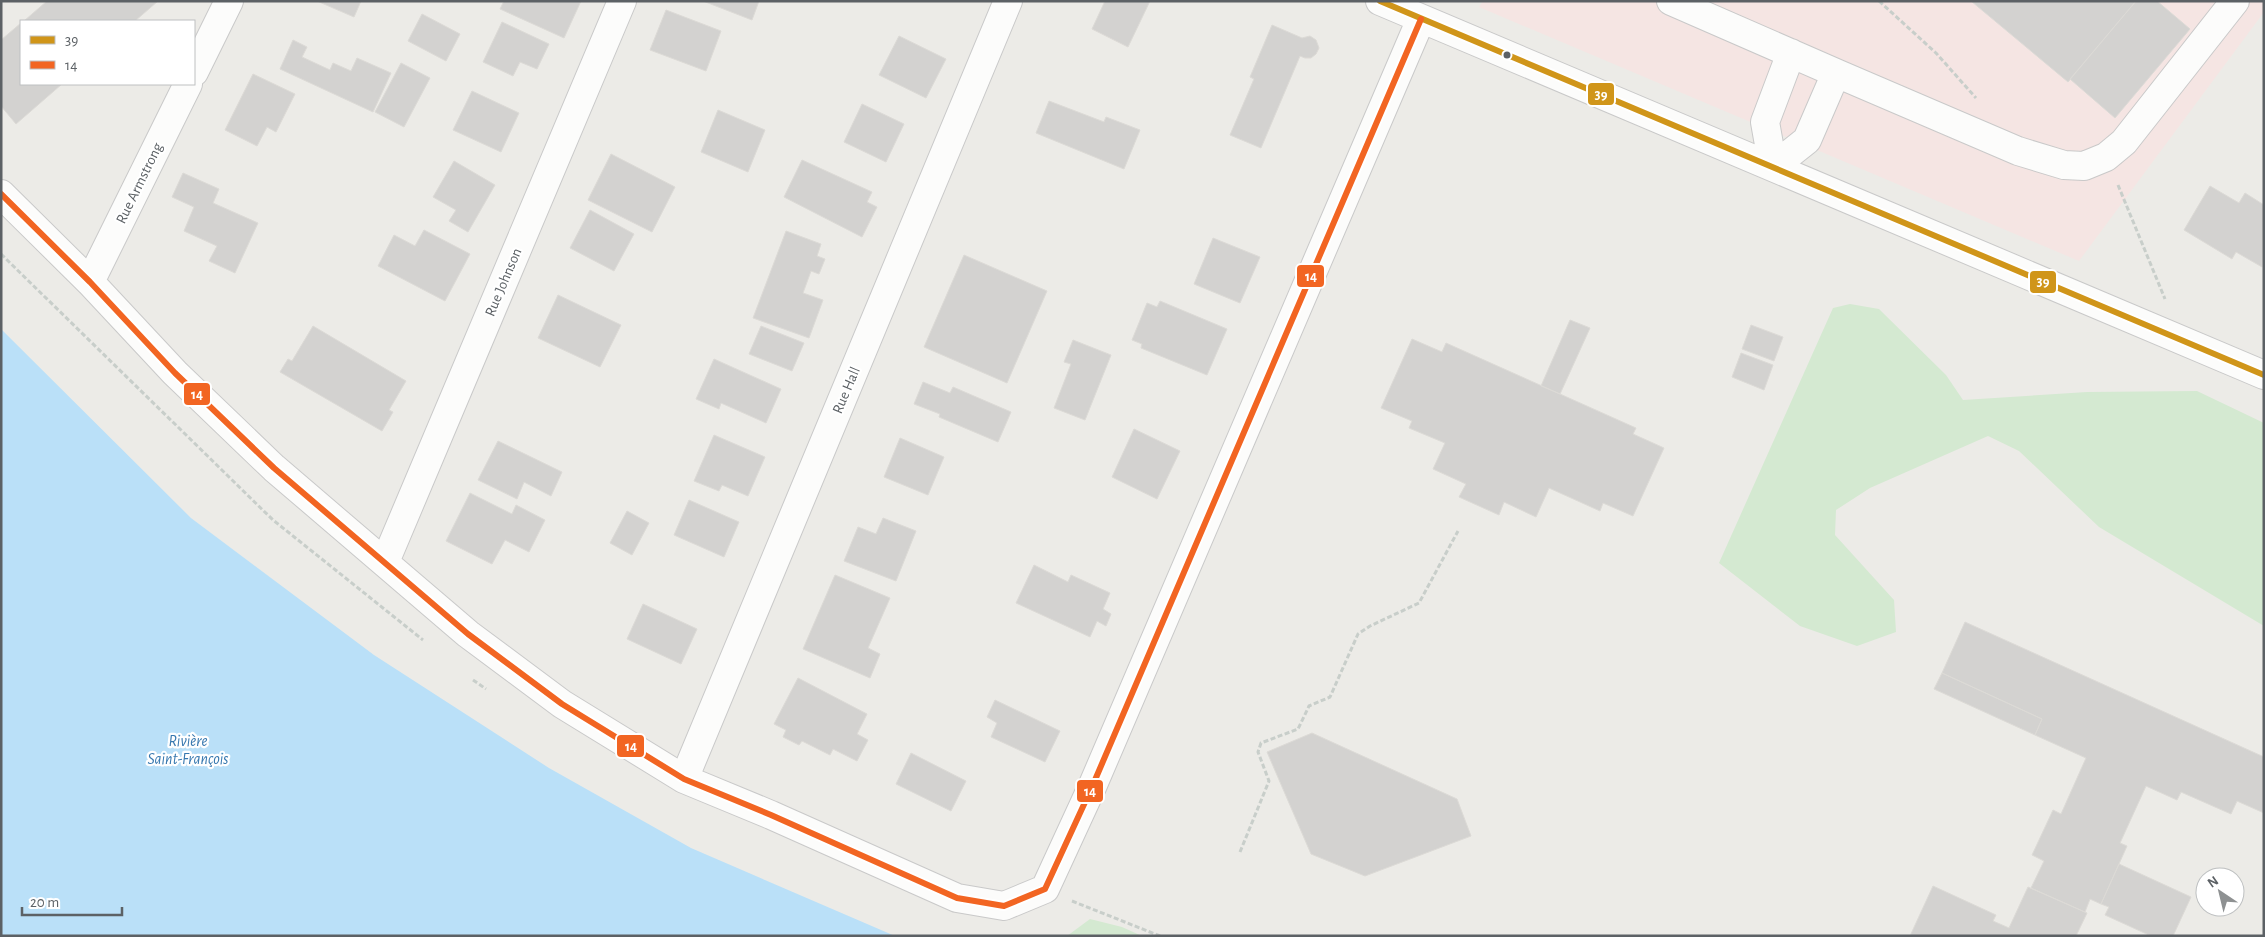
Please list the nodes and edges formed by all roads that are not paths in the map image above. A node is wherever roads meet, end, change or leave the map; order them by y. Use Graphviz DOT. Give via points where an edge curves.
graph roads {
  1 [pos="229,1"];
  2 [pos="622,1"];
  3 [pos="1008,1"];
  4 [pos="1380,1"];
  5 [pos="1671,1"];
  6 [pos="2235,1"];
  7 [pos="1421,19"];
  8 [pos="1791,53"];
  9 [pos="195,70"];
  10 [pos="1836,72"];
  11 [pos="188,85"];
  12 [pos="1773,167"];
  13 [pos="1,194"];
  14 [pos="90,282"];
  15 [pos="2264,375"];
  16 [pos="385,562"];
  17 [pos="684,779"];
  1 -- 9 [label="street"];
  2 -- 16 [label="street, Rue Johnson"];
  3 -- 17 [label="street, Rue Hall"];
  4 -- 7 [label="street"];
  5 -- 8 [label="street"];
  6 -- 10 [label="street" via="2124,142 2106,156 2084,166 2064,165 2018,151"];
  7 -- 12 [label="street"];
  7 -- 17 [label="street" via="1045,890 1004,906 957,898"];
  8 -- 10 [label="street"];
  8 -- 12 [label="street" via="1765,122"];
  10 -- 12 [label="street" via="1807,140"];
  11 -- 14 [label="street, Rue Armstrong"];
  12 -- 15 [label="street"];
  13 -- 14 [label="street"];
  14 -- 16 [label="street" via="175,373 274,468"];
  16 -- 17 [label="street" via="468,634 562,704"];
}
